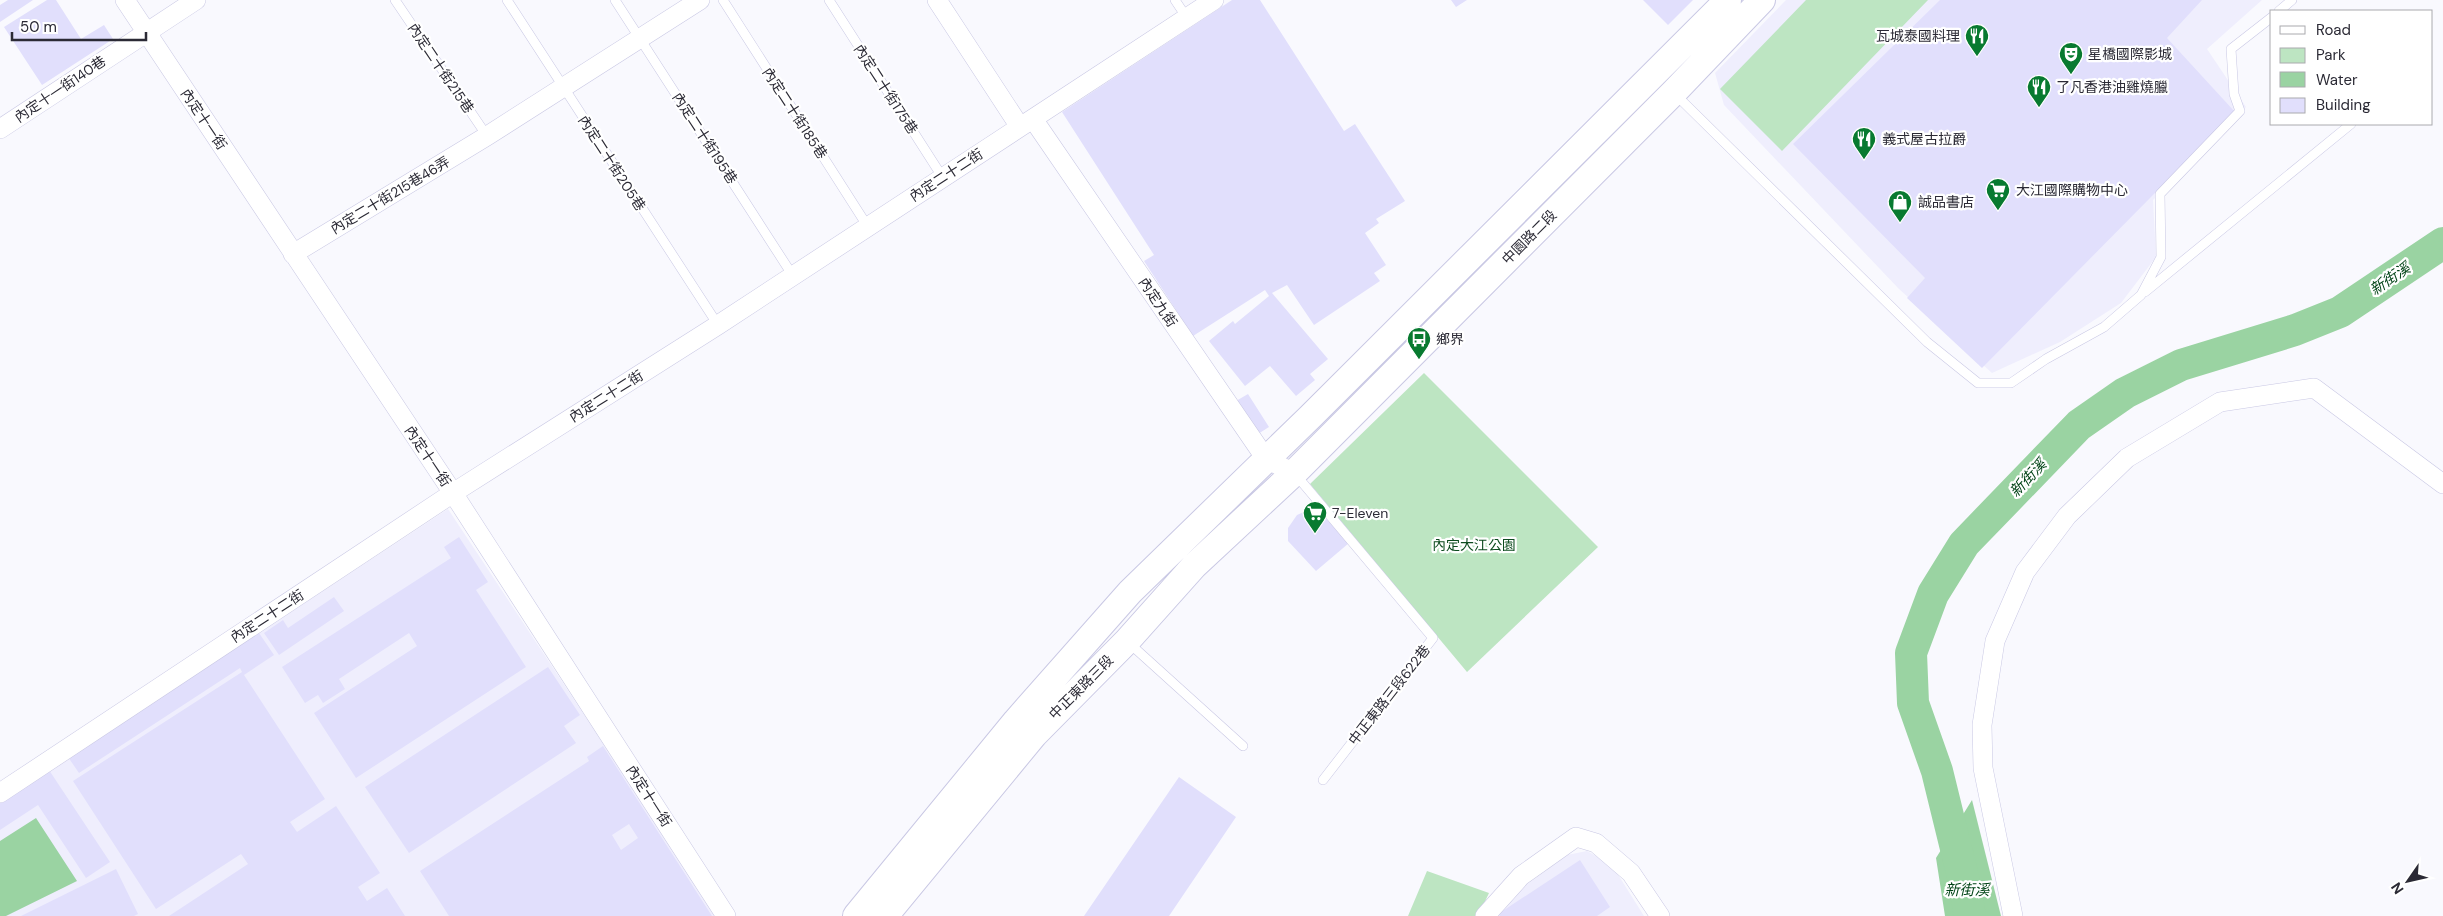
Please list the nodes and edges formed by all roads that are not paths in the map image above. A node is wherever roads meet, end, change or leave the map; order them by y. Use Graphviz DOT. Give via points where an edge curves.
graph roads {
  1 [pos="125,0"];
  2 [pos="196,0"];
  3 [pos="395,0"];
  4 [pos="506,0"];
  5 [pos="615,0"];
  6 [pos="700,0"];
  7 [pos="723,0"];
  8 [pos="829,0"];
  9 [pos="937,0"];
  10 [pos="1175,0"];
  11 [pos="1214,0"];
  12 [pos="1728,0"];
  13 [pos="1762,0"];
  14 [pos="2292,0"];
  15 [pos="2280,10"];
  16 [pos="1186,18"];
  17 [pos="2270,19"];
  18 [pos="146,32"];
  19 [pos="641,38"];
  20 [pos="1665,83"];
  21 [pos="563,88"];
  22 [pos="1026,123"];
  23 [pos="2349,125"];
  24 [pos="0,129"];
  25 [pos="487,136"];
  26 [pos="943,178"];
  27 [pos="868,227"];
  28 [pos="293,254"];
  29 [pos="793,276"];
  30 [pos="2141,295"];
  31 [pos="718,325"];
  32 [pos="1266,459"];
  33 [pos="1294,473"];
  34 [pos="2443,484"];
  35 [pos="453,493"];
  36 [pos="1127,641"];
  37 [pos="1243,746"];
  38 [pos="1323,780"];
  39 [pos="0,793"];
  40 [pos="726,916"];
  41 [pos="856,916"];
  42 [pos="884,916"];
  43 [pos="1485,916"];
  44 [pos="1660,916"];
  45 [pos="2013,916"];
  1 -- 18 [label="street, 內定十一街"];
  2 -- 18 [label="street, 內定十一街140巷"];
  3 -- 25 [label="lane, 內定二十街215巷"];
  4 -- 21 [label="lane, 內定二十街205巷"];
  5 -- 19 [label="lane, 內定二十街195巷"];
  6 -- 19 [label="street, 內定二十街215巷46弄"];
  7 -- 27 [label="lane, 內定二十街185巷"];
  8 -- 26 [label="lane, 內定二十街175巷"];
  9 -- 22 [label="street, 內定九街"];
  10 -- 16 [label="lane"];
  11 -- 16 [label="street, 內定二十二街"];
  12 -- 20 [label="main road, 中園路二段"];
  13 -- 20 [label="main road, 中園路二段"];
  14 -- 15 [label="lane"];
  16 -- 22 [label="street, 內定二十二街"];
  17 -- 30 [label="lane" via="2231,50 2234,94 2240,111 2160,194 2161,257"];
  18 -- 24 [label="street, 內定十一街140巷"];
  18 -- 28 [label="street, 內定十一街"];
  19 -- 21 [label="street, 內定二十街215巷46弄"];
  19 -- 29 [label="lane, 內定二十街195巷"];
  20 -- 30 [label="lane" via="1927,342 1978,383 2011,382 2104,327"];
  20 -- 32 [label="main road, 中園路二段"];
  20 -- 33 [label="main road, 中園路二段"];
  21 -- 25 [label="street, 內定二十街215巷46弄"];
  21 -- 31 [label="lane, 內定二十街205巷"];
  22 -- 26 [label="street, 內定二十二街"];
  22 -- 32 [label="street, 內定九街"];
  23 -- 30 [label="lane"];
  25 -- 28 [label="street, 內定二十街215巷46弄"];
  26 -- 27 [label="street, 內定二十二街"];
  27 -- 29 [label="street, 內定二十二街"];
  28 -- 35 [label="street, 內定十一街"];
  29 -- 31 [label="street, 內定二十二街"];
  31 -- 35 [label="street, 內定二十二街"];
  32 -- 33 [label="street, 內定九街"];
  32 -- 41 [label="main road, 中園路二段" via="1130,592 1016,721"];
  33 -- 36 [label="main road, 中正東路三段" via="1194,566"];
  33 -- 38 [label="lane, 中正東路三段622巷" via="1433,638"];
  34 -- 45 [label="street" via="2314,388 2220,402 2124,461 2067,516 2025,572 1995,641 1982,725 1983,768"];
  35 -- 39 [label="street, 內定二十二街"];
  35 -- 40 [label="street, 內定十一街"];
  36 -- 37 [label="lane"];
  36 -- 42 [label="main road, 中正東路三段" via="1034,735"];
  43 -- 44 [label="street" via="1521,876 1576,838 1596,843 1631,873"];
}
